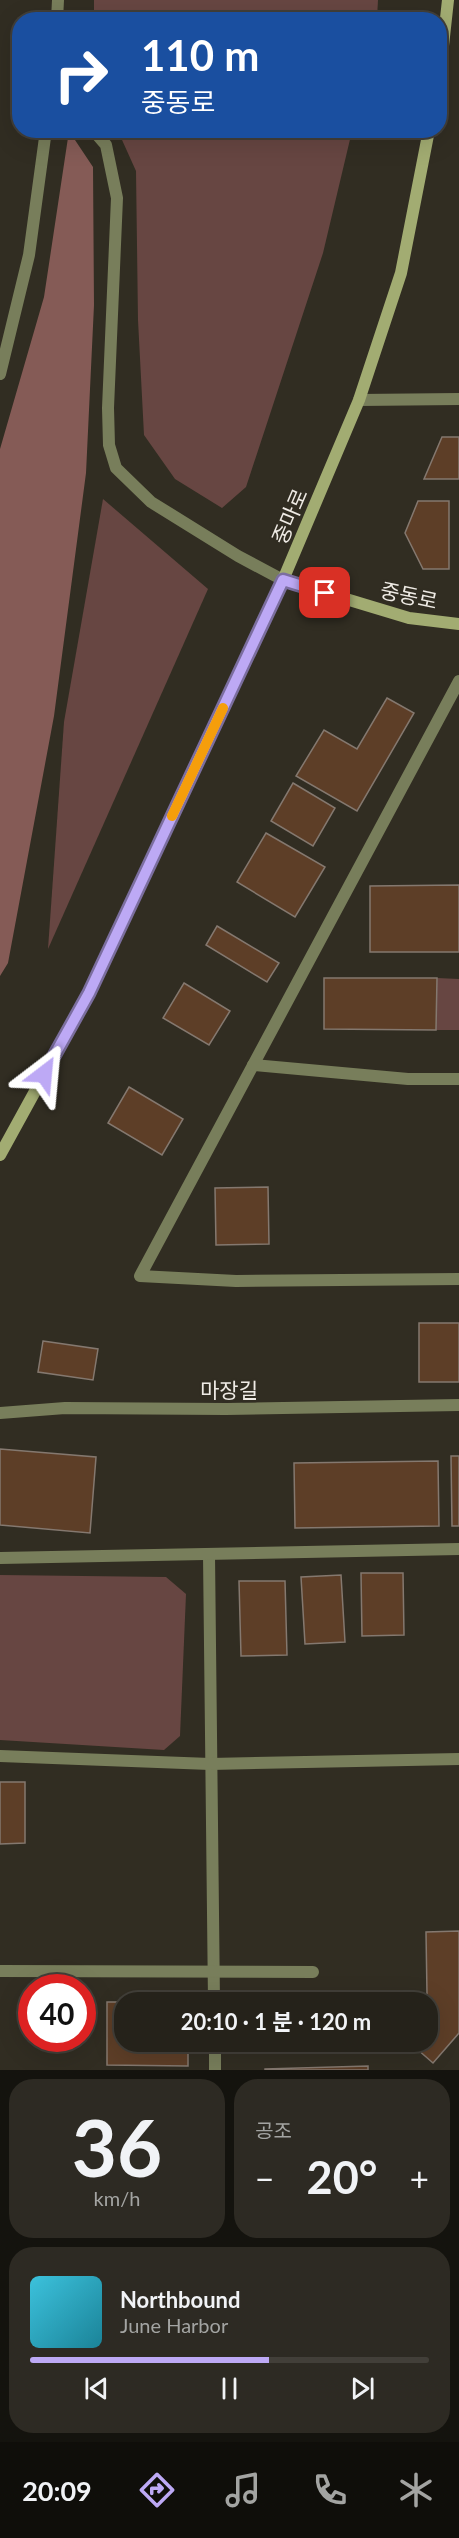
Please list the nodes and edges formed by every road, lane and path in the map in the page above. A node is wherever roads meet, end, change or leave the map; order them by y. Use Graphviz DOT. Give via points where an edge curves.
graph roads {
  1 [pos="45,138"];
  2 [pos="100,138"];
  3 [pos="427,138"];
  4 [pos="0,374"];
  5 [pos="459,399"];
  6 [pos="360,400"];
  7 [pos="283,580"];
  8 [pos="459,624"];
  9 [pos="459,681"];
  10 [pos="253,1065"];
  11 [pos="459,1079"];
  12 [pos="0,1155"];
  13 [pos="459,1279"];
  14 [pos="459,1405"];
  15 [pos="0,1413"];
  16 [pos="459,1549"];
  17 [pos="209,1555"];
  18 [pos="0,1558"];
  19 [pos="0,1756"];
  20 [pos="459,1759"];
  21 [pos="210,1764"];
  22 [pos="0,1971"];
  23 [pos="313,1972"];
  24 [pos="213,1973"];
  25 [pos="214,1992"];
  26 [pos="215,2052"];
  27 [pos="215,2070"];
  1 -- 4 [label="street" via="29,255"];
  2 -- 7 [label="street" via="106,145 117,198 108,408 116,468 151,502"];
  3 -- 6 [label="street, 중마로" via="401,273"];
  5 -- 6 [label="street"];
  6 -- 7 [label="street, 중마로"];
  7 -- 8 [label="street, 중동로" via="409,618"];
  7 -- 12 [label="street, 중마로" via="89,993"];
  9 -- 10 [label="street"];
  10 -- 11 [label="street" via="408,1079"];
  10 -- 13 [label="street" via="140,1276 237,1281"];
  14 -- 15 [label="street, 마장길" via="65,1408"];
  16 -- 17 [label="street"];
  17 -- 18 [label="street"];
  17 -- 21 [label="street"];
  19 -- 21 [label="street"];
  20 -- 21 [label="street"];
  21 -- 24 [label="street"];
  22 -- 24 [label="street"];
  23 -- 24 [label="street"];
  24 -- 25 [label="street"];
  26 -- 27 [label="street"];
}
